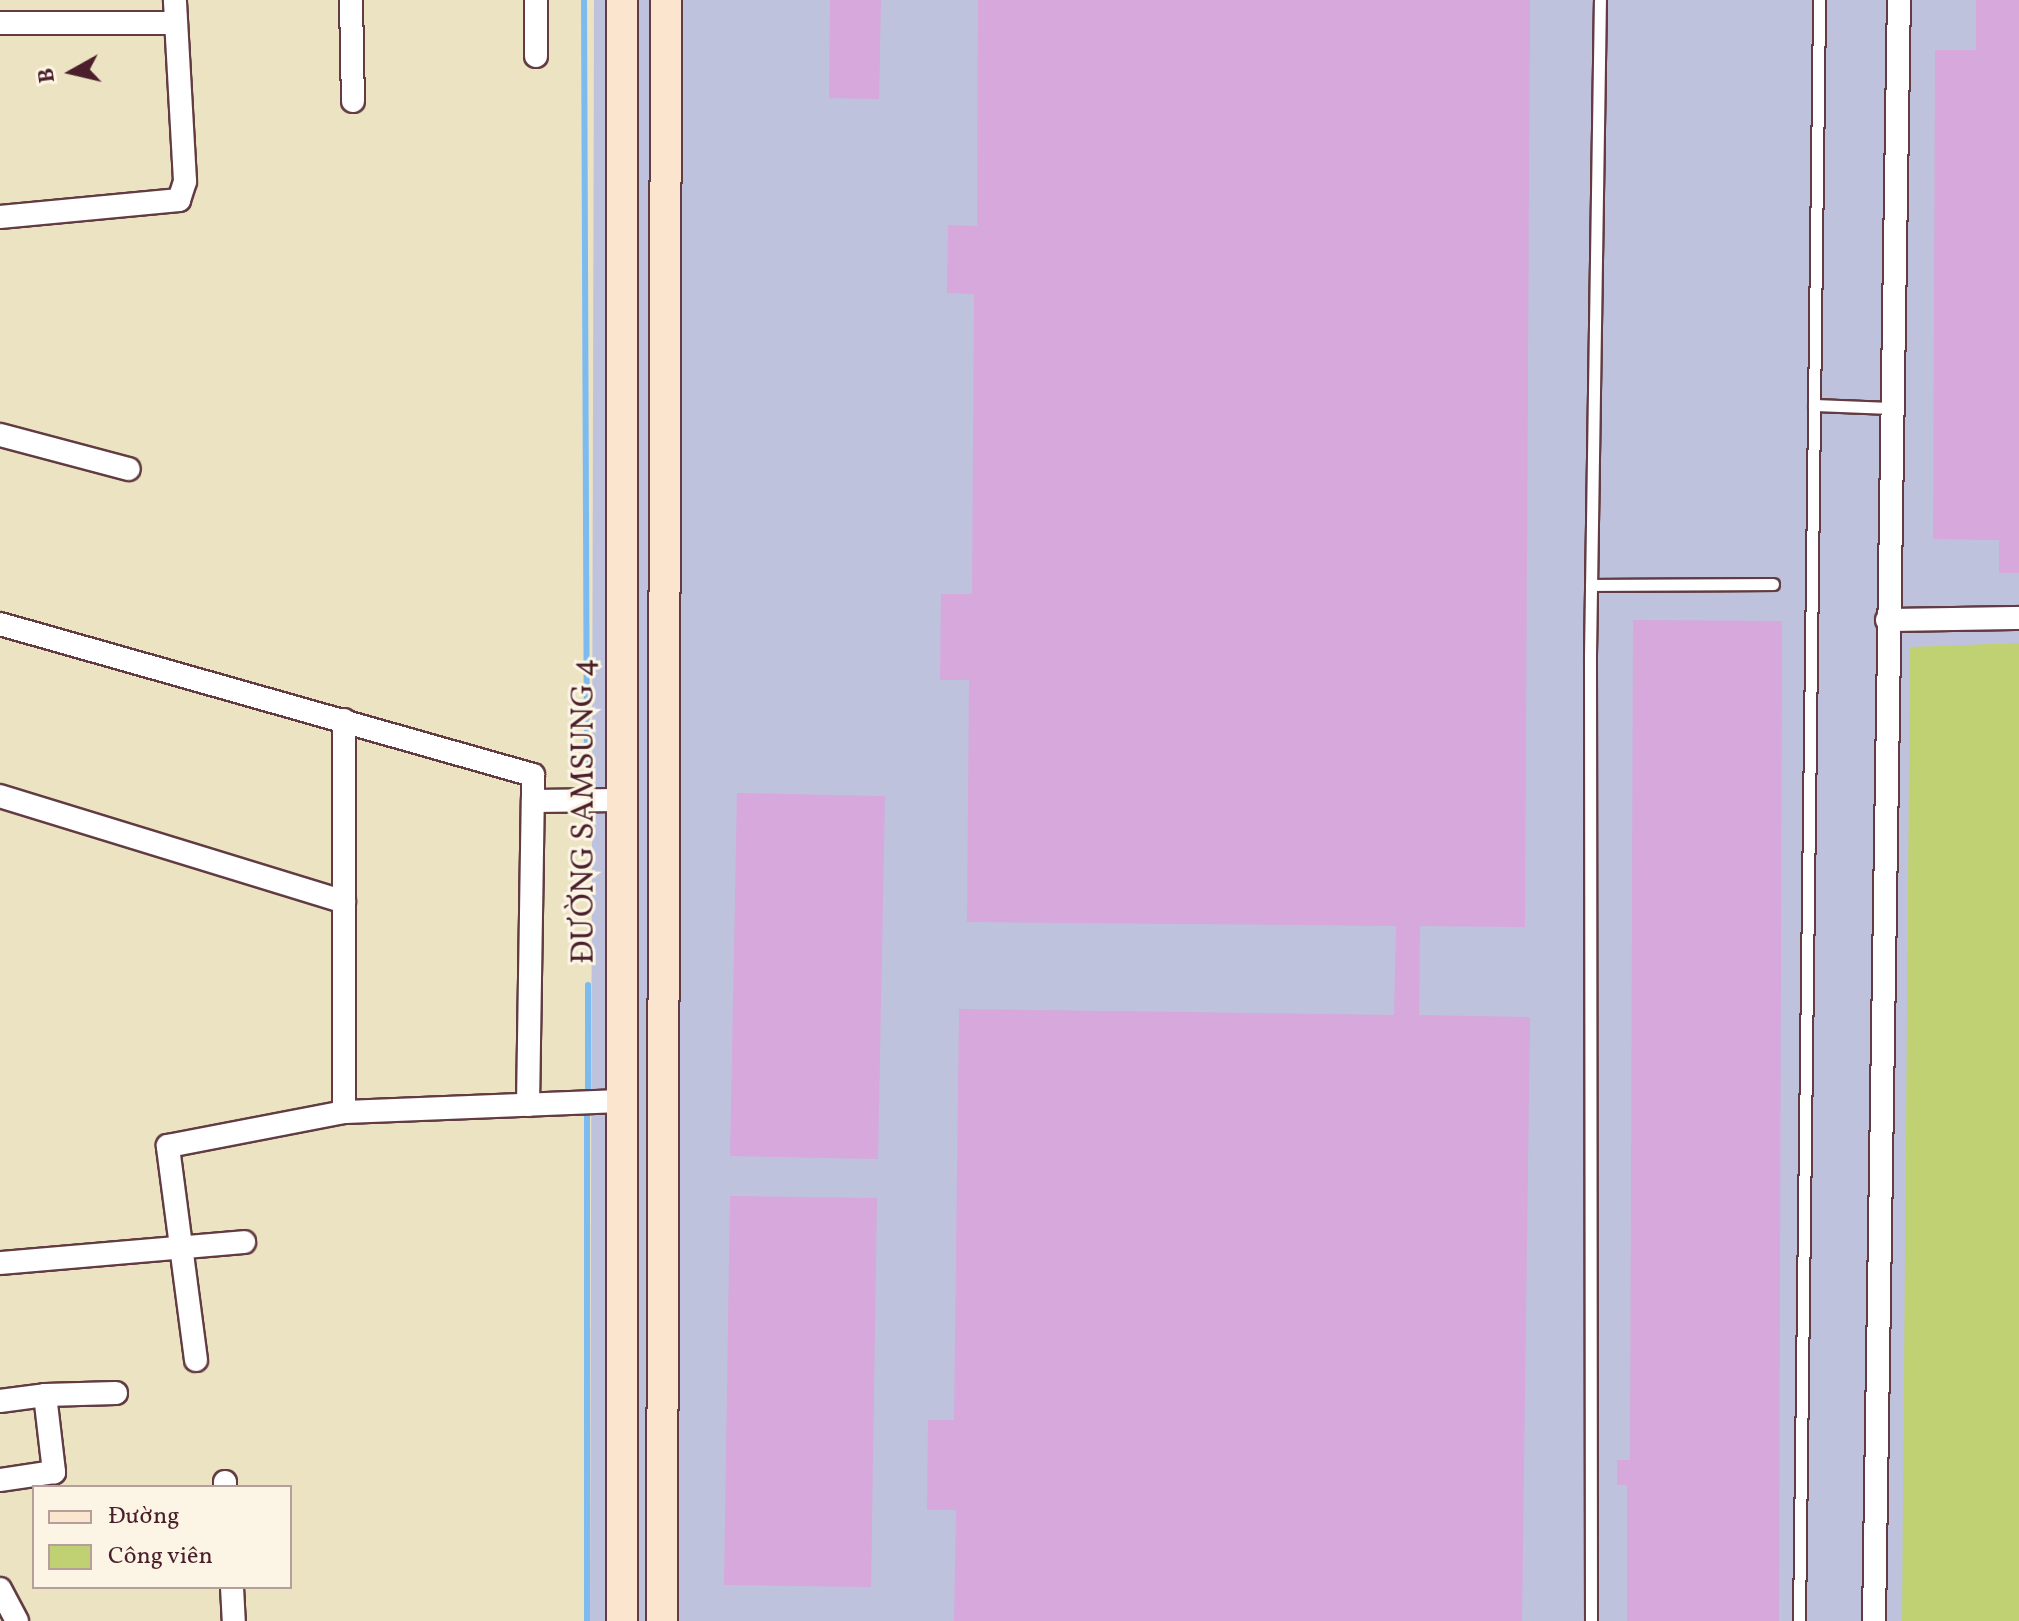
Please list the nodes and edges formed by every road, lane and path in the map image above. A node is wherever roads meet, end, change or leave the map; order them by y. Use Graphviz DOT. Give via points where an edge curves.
graph roads {
  1 [pos="175,0"];
  2 [pos="351,0"];
  3 [pos="536,0"];
  4 [pos="622,0"];
  5 [pos="666,0"];
  6 [pos="1600,0"];
  7 [pos="1819,0"];
  8 [pos="1899,0"];
  9 [pos="0,23"];
  10 [pos="175,23"];
  11 [pos="536,56"];
  12 [pos="353,101"];
  13 [pos="0,217"];
  14 [pos="1814,405"];
  15 [pos="1891,408"];
  16 [pos="0,435"];
  17 [pos="129,469"];
  18 [pos="1773,584"];
  19 [pos="1591,585"];
  20 [pos="2019,618"];
  21 [pos="1887,620"];
  22 [pos="0,624"];
  23 [pos="620,634"];
  24 [pos="664,635"];
  25 [pos="344,720"];
  26 [pos="0,796"];
  27 [pos="663,799"];
  28 [pos="619,800"];
  29 [pos="533,801"];
  30 [pos="344,902"];
  31 [pos="622,1101"];
  32 [pos="528,1105"];
  33 [pos="344,1112"];
  34 [pos="244,1242"];
  35 [pos="179,1246"];
  36 [pos="0,1263"];
  37 [pos="196,1360"];
  38 [pos="116,1393"];
  39 [pos="45,1395"];
  40 [pos="0,1401"];
  41 [pos="0,1480"];
  42 [pos="0,1589"];
  43 [pos="232,1589"];
  44 [pos="17,1621"];
  45 [pos="234,1621"];
  46 [pos="622,1621"];
  47 [pos="662,1621"];
  48 [pos="1591,1621"];
  49 [pos="1799,1621"];
  50 [pos="1874,1621"];
  1 -- 10 [label="street"];
  2 -- 12 [label="street"];
  3 -- 11 [label="street"];
  4 -- 23 [label="main road, ĐƯỜNG SAMSUNG 4"];
  5 -- 24 [label="main road"];
  6 -- 19 [label="lane"];
  7 -- 14 [label="lane"];
  8 -- 15 [label="street"];
  9 -- 10 [label="street"];
  10 -- 13 [label="street" via="185,181 179,200"];
  14 -- 15 [label="lane"];
  14 -- 49 [label="lane"];
  15 -- 21 [label="street"];
  16 -- 17 [label="street"];
  18 -- 19 [label="lane"];
  19 -- 48 [label="lane"];
  20 -- 21 [label="street"];
  21 -- 50 [label="street"];
  22 -- 25 [label="street"];
  23 -- 24 [label="main road"];
  23 -- 28 [label="main road, ĐƯỜNG SAMSUNG 4"];
  24 -- 27 [label="main road"];
  25 -- 29 [label="street" via="533,775"];
  25 -- 30 [label="street"];
  26 -- 30 [label="street"];
  27 -- 28 [label="main road"];
  27 -- 47 [label="main road"];
  28 -- 29 [label="street"];
  28 -- 31 [label="main road, ĐƯỜNG SAMSUNG 4"];
  29 -- 32 [label="street"];
  30 -- 33 [label="street"];
  31 -- 32 [label="street"];
  31 -- 46 [label="main road, ĐƯỜNG SAMSUNG 4"];
  32 -- 33 [label="street"];
  33 -- 35 [label="street" via="168,1146"];
  34 -- 35 [label="street"];
  35 -- 36 [label="street"];
  35 -- 37 [label="street"];
  38 -- 39 [label="street"];
  39 -- 40 [label="street"];
  39 -- 41 [label="street" via="54,1472"];
  42 -- 44 [label="street"];
  43 -- 45 [label="street"];
}
